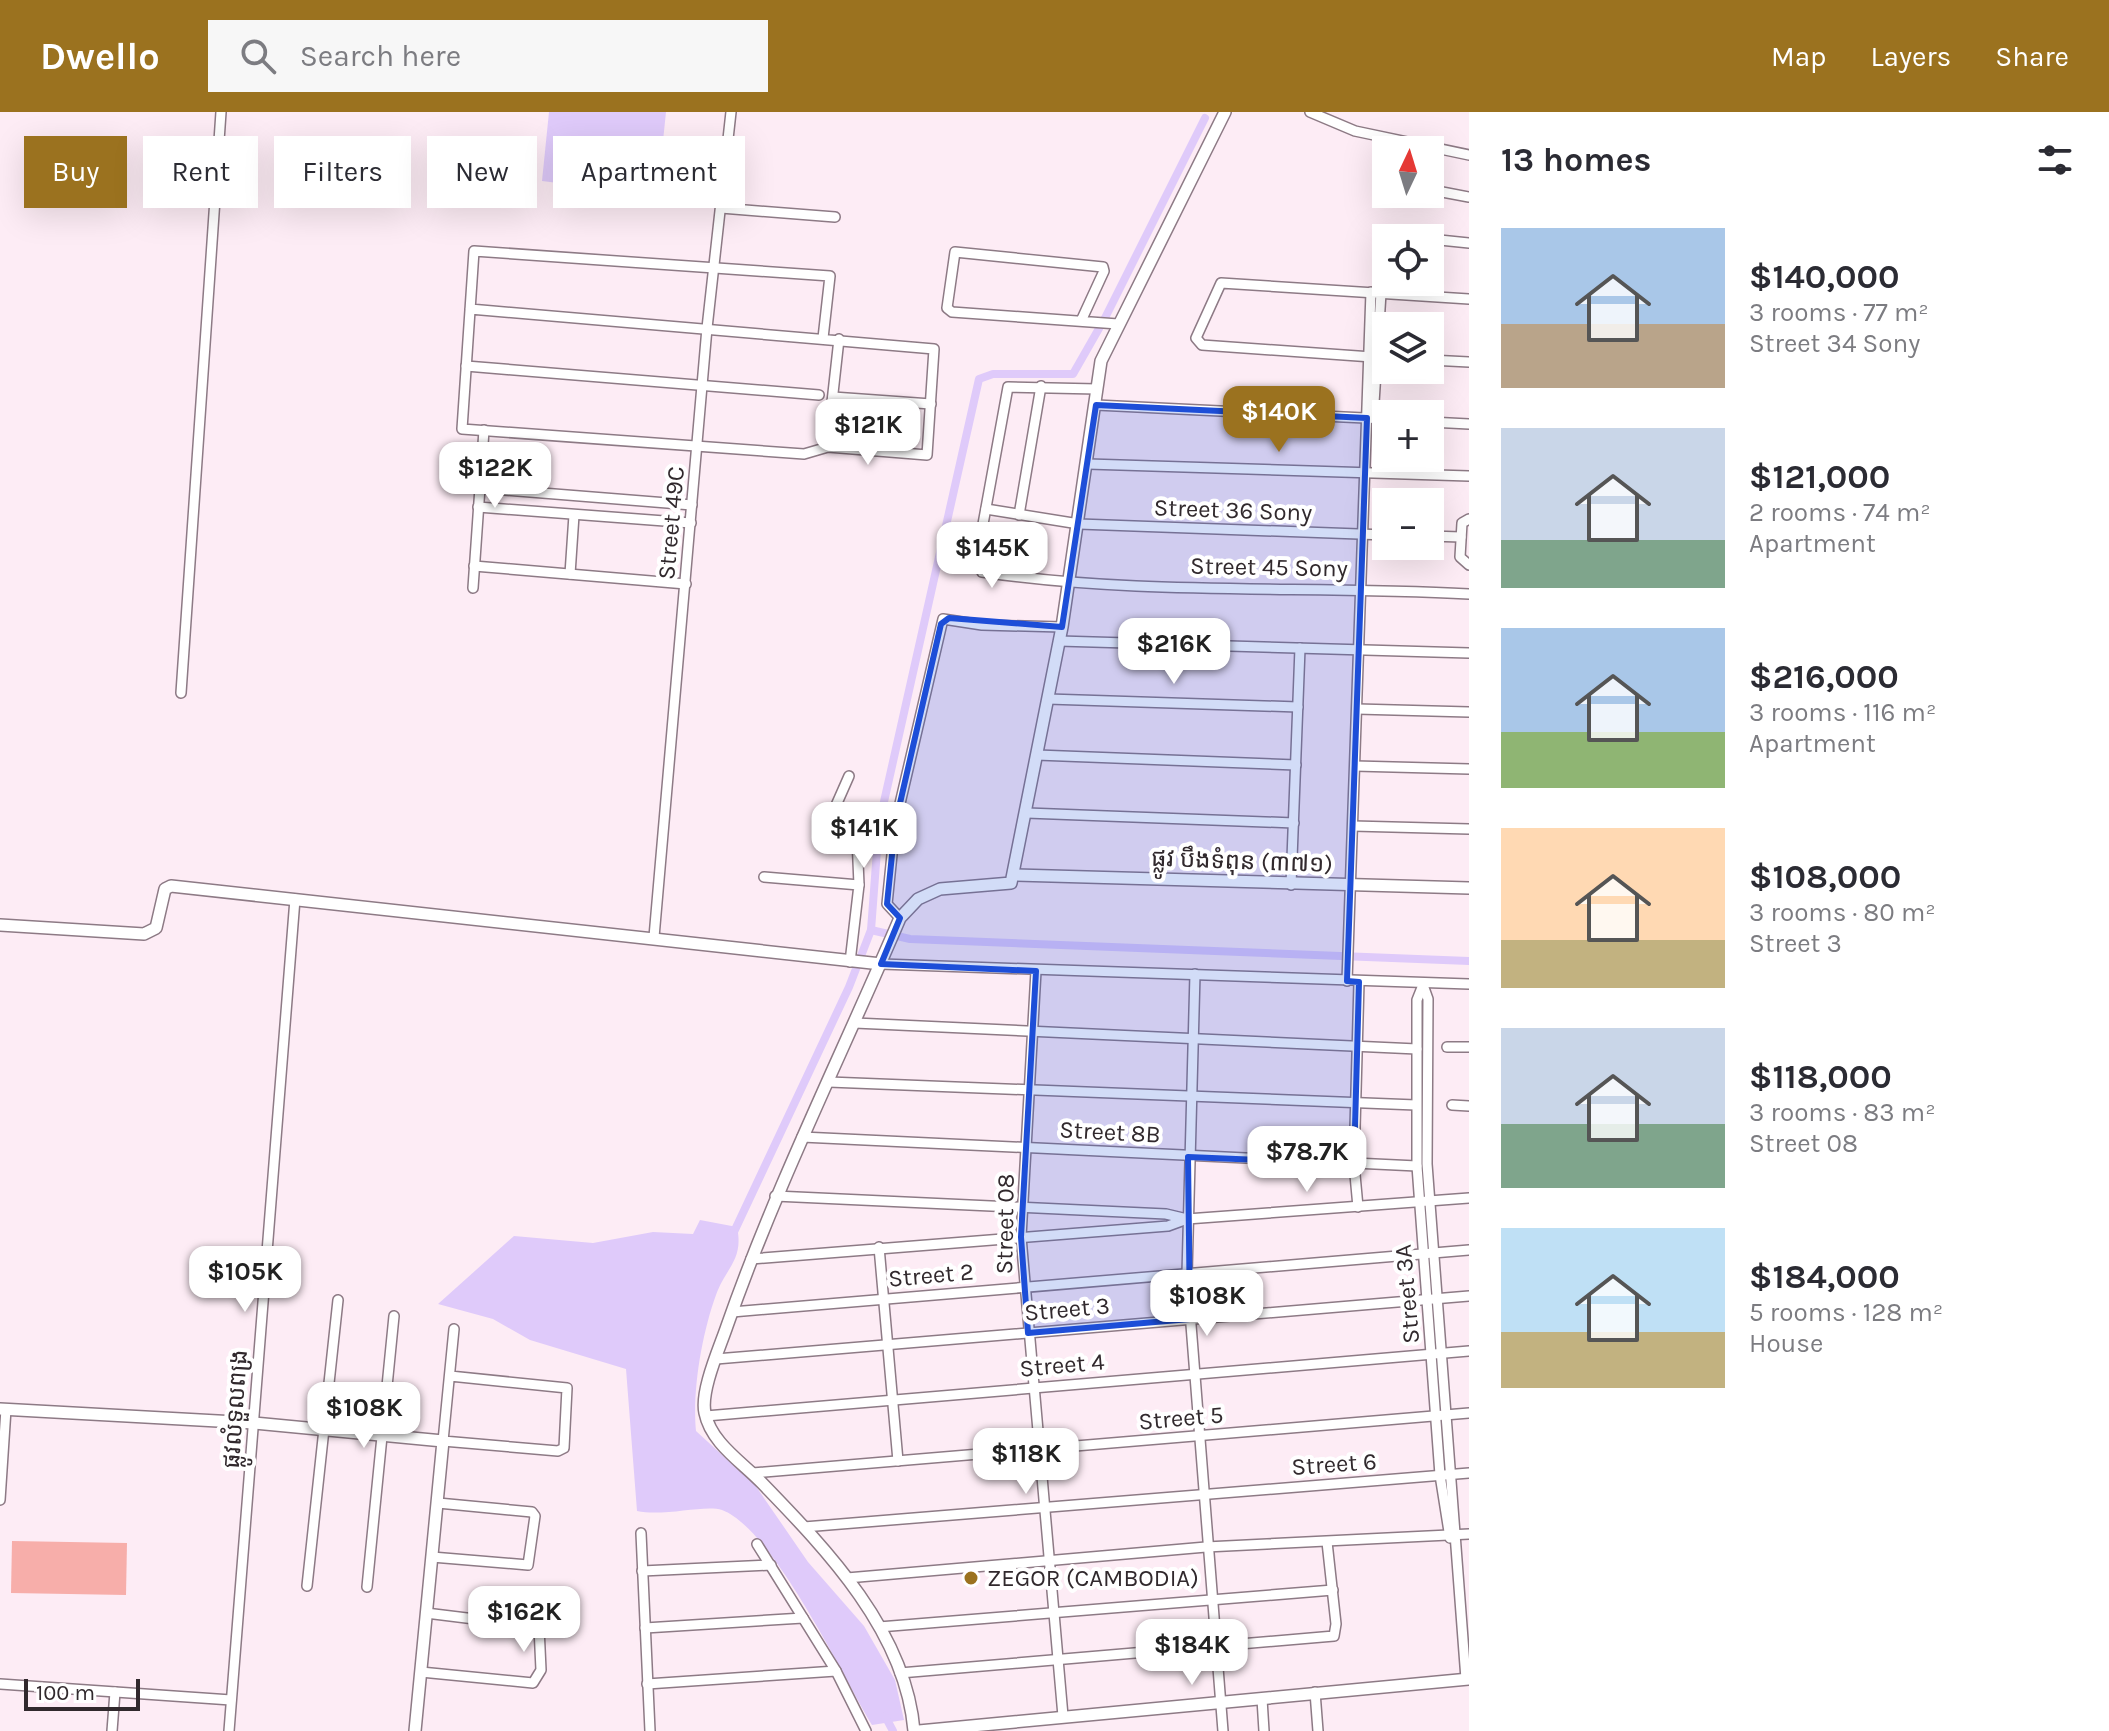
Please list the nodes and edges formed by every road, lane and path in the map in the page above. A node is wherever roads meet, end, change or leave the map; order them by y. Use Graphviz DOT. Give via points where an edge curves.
graph roads {
  1 [pos="221,112"];
  2 [pos="731,112"];
  3 [pos="1310,112"];
  4 [pos="1221,113"];
  5 [pos="728,136"];
  6 [pos="1469,155"];
  7 [pos="1444,192"];
  8 [pos="1469,197"];
  9 [pos="721,208"];
  10 [pos="835,217"];
  11 [pos="1444,240"];
  12 [pos="1469,243"];
  13 [pos="713,269"];
  14 [pos="1372,292"];
  15 [pos="1429,296"];
  16 [pos="1469,299"];
  17 [pos="470,309"];
  18 [pos="1084,321"];
  19 [pos="1115,324"];
  20 [pos="707,328"];
  21 [pos="823,338"];
  22 [pos="839,339"];
  23 [pos="1372,357"];
  24 [pos="1444,361"];
  25 [pos="1469,362"];
  26 [pos="466,366"];
  27 [pos="1375,384"];
  28 [pos="702,385"];
  29 [pos="1041,386"];
  30 [pos="1097,389"];
  31 [pos="819,395"];
  32 [pos="833,397"];
  33 [pos="931,404"];
  34 [pos="1096,405"];
  35 [pos="1367,418"];
  36 [pos="1372,418"];
  37 [pos="830,420"];
  38 [pos="1444,423"];
  39 [pos="1469,424"];
  40 [pos="484,430"];
  41 [pos="697,446"];
  42 [pos="1088,464"];
  43 [pos="1365,473"];
  44 [pos="1469,476"];
  45 [pos="480,488"];
  46 [pos="568,495"];
  47 [pos="584,496"];
  48 [pos="692,505"];
  49 [pos="478,507"];
  50 [pos="986,509"];
  51 [pos="574,515"];
  52 [pos="1019,515"];
  53 [pos="1469,519"];
  54 [pos="691,523"];
  55 [pos="1079,524"];
  56 [pos="1363,535"];
  57 [pos="1372,535"];
  58 [pos="1444,536"];
  59 [pos="1461,537"];
  60 [pos="1469,565"];
  61 [pos="474,566"];
  62 [pos="570,574"];
  63 [pos="686,584"];
  64 [pos="1069,584"];
  65 [pos="473,588"];
  66 [pos="1361,588"];
  67 [pos="1469,594"];
  68 [pos="1062,627"];
  69 [pos="1059,641"];
  70 [pos="1300,648"];
  71 [pos="1359,650"];
  72 [pos="1469,653"];
  73 [pos="181,693"];
  74 [pos="1048,699"];
  75 [pos="1298,707"];
  76 [pos="1357,709"];
  77 [pos="1469,712"];
  78 [pos="1037,755"];
  79 [pos="1296,765"];
  80 [pos="1355,766"];
  81 [pos="1469,769"];
  82 [pos="849,776"];
  83 [pos="1027,813"];
  84 [pos="1294,823"];
  85 [pos="1353,826"];
  86 [pos="1469,829"];
  87 [pos="1014,875"];
  88 [pos="764,877"];
  89 [pos="859,885"];
  90 [pos="1291,885"];
  91 [pos="1350,886"];
  92 [pos="1469,888"];
  93 [pos="295,899"];
  94 [pos="900,918"];
  95 [pos="0,925"];
  96 [pos="654,937"];
  97 [pos="856,963"];
  98 [pos="881,964"];
  99 [pos="1036,971"];
  100 [pos="1195,974"];
  101 [pos="1347,976"];
  102 [pos="1359,982"];
  103 [pos="1469,984"];
  104 [pos="1423,985"];
  105 [pos="855,1023"];
  106 [pos="1033,1031"];
  107 [pos="1194,1039"];
  108 [pos="1357,1046"];
  109 [pos="1447,1047"];
  110 [pos="1469,1047"];
  111 [pos="1420,1054"];
  112 [pos="829,1082"];
  113 [pos="1031,1089"];
  114 [pos="1191,1097"];
  115 [pos="1355,1102"];
  116 [pos="1452,1105"];
  117 [pos="1469,1106"];
  118 [pos="1420,1110"];
  119 [pos="802,1137"];
  120 [pos="1027,1148"];
  121 [pos="1421,1150"];
  122 [pos="1188,1157"];
  123 [pos="1354,1164"];
  124 [pos="1417,1166"];
  125 [pos="775,1196"];
  126 [pos="1469,1198"];
  127 [pos="1425,1201"];
  128 [pos="1358,1207"];
  129 [pos="1023,1209"];
  130 [pos="1187,1219"];
  131 [pos="1021,1237"];
  132 [pos="879,1247"];
  133 [pos="1469,1250"];
  134 [pos="1429,1254"];
  135 [pos="751,1259"];
  136 [pos="1187,1274"];
  137 [pos="1024,1288"];
  138 [pos="1469,1296"];
  139 [pos="1433,1298"];
  140 [pos="338,1300"];
  141 [pos="884,1300"];
  142 [pos="732,1312"];
  143 [pos="394,1316"];
  144 [pos="1190,1319"];
  145 [pos="454,1329"];
  146 [pos="1028,1333"];
  147 [pos="888,1345"];
  148 [pos="1469,1351"];
  149 [pos="1438,1354"];
  150 [pos="716,1359"];
  151 [pos="1193,1374"];
  152 [pos="450,1376"];
  153 [pos="1033,1388"];
  154 [pos="892,1400"];
  155 [pos="3,1409"];
  156 [pos="1469,1413"];
  157 [pos="706,1416"];
  158 [pos="1443,1416"];
  159 [pos="254,1423"];
  160 [pos="325,1430"];
  161 [pos="382,1436"];
  162 [pos="1198,1436"];
  163 [pos="443,1441"];
  164 [pos="1039,1449"];
  165 [pos="898,1461"];
  166 [pos="753,1473"];
  167 [pos="1469,1473"];
  168 [pos="1440,1475"];
  169 [pos="1452,1475"];
  170 [pos="1202,1493"];
  171 [pos="0,1500"];
  172 [pos="438,1503"];
  173 [pos="1044,1508"];
  174 [pos="804,1527"];
  175 [pos="641,1533"];
  176 [pos="1469,1534"];
  177 [pos="1452,1535"];
  178 [pos="1327,1542"];
  179 [pos="757,1544"];
  180 [pos="1206,1547"];
  181 [pos="432,1557"];
  182 [pos="1048,1560"];
  183 [pos="771,1565"];
  184 [pos="642,1571"];
  185 [pos="847,1578"];
  186 [pos="307,1586"];
  187 [pos="367,1587"];
  188 [pos="1333,1590"];
  189 [pos="1211,1598"];
  190 [pos="1053,1612"];
  191 [pos="426,1613"];
  192 [pos="803,1618"];
  193 [pos="879,1627"];
  194 [pos="645,1628"];
  195 [pos="1215,1645"];
  196 [pos="1057,1660"];
  197 [pos="836,1671"];
  198 [pos="421,1672"];
  199 [pos="900,1673"];
  200 [pos="1467,1679"];
  201 [pos="0,1684"];
  202 [pos="647,1684"];
  203 [pos="115,1692"];
  204 [pos="1315,1692"];
  205 [pos="1262,1699"];
  206 [pos="231,1700"];
  207 [pos="1221,1702"];
  208 [pos="1063,1716"];
  209 [pos="112,1731"];
  210 [pos="229,1731"];
  211 [pos="415,1731"];
  212 [pos="650,1731"];
  213 [pos="866,1731"];
  214 [pos="916,1731"];
  215 [pos="1223,1731"];
  216 [pos="1264,1731"];
  217 [pos="1318,1731"];
  1 -- 73 [label="street"];
  2 -- 5 [label="street, Street 49C"];
  3 -- 6 [label="street" via="1355,131"];
  4 -- 19 [label="street"];
  7 -- 8 [label="street"];
  9 -- 10 [label="street"];
  9 -- 13 [label="street, Street 49C"];
  11 -- 12 [label="street"];
  13 -- 17 [label="street" via="474,251"];
  13 -- 20 [label="street, Street 49C"];
  13 -- 21 [label="street" via="830,276"];
  14 -- 23 [label="street" via="1221,283 1196,338 1202,345"];
  15 -- 16 [label="street"];
  17 -- 20 [label="street"];
  17 -- 26 [label="street"];
  18 -- 18 [label="street" via="1103,267 955,252 947,308 952,312"];
  18 -- 19 [label="street"];
  19 -- 30 [label="street"];
  20 -- 21 [label="street"];
  20 -- 28 [label="street, Street 49C"];
  21 -- 22 [label="street"];
  22 -- 32 [label="street"];
  22 -- 33 [label="street" via="934,349"];
  24 -- 25 [label="street"];
  26 -- 28 [label="street"];
  26 -- 40 [label="street" via="462,429"];
  27 -- 35 [label="street"];
  28 -- 31 [label="street"];
  28 -- 41 [label="street, Street 49C"];
  29 -- 30 [label="street"];
  29 -- 50 [label="street" via="1013,385 1005,395"];
  29 -- 52 [label="street"];
  30 -- 34 [label="street"];
  32 -- 33 [label="street"];
  32 -- 37 [label="street"];
  33 -- 41 [label="street" via="926,455 828,447 804,454"];
  34 -- 35 [label="street"];
  34 -- 42 [label="street"];
  35 -- 36 [label="street"];
  35 -- 43 [label="street"];
  38 -- 39 [label="street"];
  40 -- 41 [label="street"];
  40 -- 45 [label="street"];
  41 -- 48 [label="street, Street 49C"];
  42 -- 43 [label="street"];
  42 -- 55 [label="street"];
  43 -- 44 [label="street"];
  43 -- 56 [label="street"];
  45 -- 46 [label="street"];
  45 -- 49 [label="street"];
  46 -- 47 [label="street"];
  46 -- 51 [label="street"];
  47 -- 48 [label="street"];
  47 -- 51 [label="street"];
  48 -- 54 [label="street, Street 49C"];
  49 -- 51 [label="street"];
  49 -- 61 [label="street"];
  50 -- 52 [label="street, Street 36 Sony"];
  50 -- 64 [label="street, Street 45 Sony" via="977,557 982,572"];
  51 -- 54 [label="street"];
  51 -- 62 [label="street"];
  52 -- 55 [label="street, Street 36 Sony"];
  53 -- 59 [label="street" via="1463,521"];
  54 -- 63 [label="street, Street 49C"];
  55 -- 56 [label="street, Street 36 Sony"];
  55 -- 64 [label="street"];
  56 -- 57 [label="street, Street 36 Sony"];
  56 -- 66 [label="street"];
  58 -- 59 [label="street"];
  59 -- 60 [label="street" via="1461,562"];
  61 -- 62 [label="street"];
  61 -- 65 [label="street"];
  62 -- 63 [label="street"];
  63 -- 96 [label="street, Street 49C"];
  64 -- 66 [label="street, Street 45 Sony"];
  64 -- 68 [label="street"];
  66 -- 67 [label="street, Street 45 Sony"];
  66 -- 71 [label="street"];
  68 -- 69 [label="street"];
  68 -- 94 [label="street" via="943,619 892,839 887,904"];
  69 -- 70 [label="street"];
  69 -- 74 [label="street"];
  70 -- 71 [label="street"];
  70 -- 75 [label="street"];
  71 -- 72 [label="street"];
  71 -- 76 [label="street"];
  74 -- 75 [label="street"];
  74 -- 78 [label="street"];
  75 -- 79 [label="street"];
  76 -- 77 [label="street"];
  76 -- 80 [label="street"];
  78 -- 79 [label="street"];
  78 -- 83 [label="street"];
  79 -- 84 [label="street"];
  80 -- 81 [label="street"];
  80 -- 85 [label="street"];
  82 -- 89 [label="street" via="831,824 857,837"];
  83 -- 84 [label="street"];
  83 -- 87 [label="street"];
  84 -- 90 [label="street"];
  85 -- 86 [label="street"];
  85 -- 91 [label="street"];
  87 -- 90 [label="street, ផ្លូវ បឹងទំពុន (៣៧១)"];
  87 -- 94 [label="street" via="1005,887 940,889"];
  88 -- 89 [label="street"];
  89 -- 97 [label="street"];
  90 -- 91 [label="street, ផ្លូវ បឹងទំពុន (៣៧១)"];
  91 -- 92 [label="street, ផ្លូវ បឹងទំពុន (៣៧១)"];
  91 -- 101 [label="street"];
  93 -- 95 [label="street" via="168,886 156,928 144,934"];
  93 -- 96 [label="street"];
  93 -- 159 [label="street, ផ្លូវលំទួលពង្រ"];
  94 -- 98 [label="street"];
  96 -- 97 [label="street"];
  97 -- 98 [label="street"];
  98 -- 99 [label="street"];
  98 -- 105 [label="street"];
  99 -- 100 [label="street"];
  99 -- 106 [label="street, Street 08"];
  100 -- 101 [label="street"];
  100 -- 107 [label="street"];
  101 -- 102 [label="street"];
  102 -- 104 [label="street"];
  102 -- 108 [label="street"];
  103 -- 104 [label="street"];
  104 -- 111 [label="street, Street 3A" via="1417,1000"];
  105 -- 106 [label="street"];
  105 -- 112 [label="street"];
  106 -- 107 [label="street"];
  106 -- 113 [label="street, Street 08"];
  107 -- 108 [label="street"];
  107 -- 114 [label="street"];
  108 -- 111 [label="street"];
  108 -- 115 [label="street"];
  109 -- 110 [label="street"];
  111 -- 118 [label="street, Street 3A"];
  112 -- 113 [label="street"];
  112 -- 119 [label="street"];
  113 -- 114 [label="street"];
  113 -- 120 [label="street, Street 08"];
  114 -- 115 [label="street"];
  114 -- 122 [label="street"];
  115 -- 118 [label="street"];
  115 -- 123 [label="street"];
  116 -- 117 [label="street"];
  118 -- 121 [label="street, Street 3A"];
  119 -- 120 [label="street, Street 8B"];
  119 -- 125 [label="street"];
  120 -- 122 [label="street, Street 8B"];
  120 -- 129 [label="street, Street 08"];
  121 -- 124 [label="street, Street 3A"];
  121 -- 127 [label="street, Street 3A"];
  122 -- 123 [label="street, Street 8B"];
  122 -- 130 [label="street"];
  123 -- 124 [label="street, Street 8B"];
  123 -- 128 [label="street"];
  124 -- 127 [label="street, Street 3A"];
  125 -- 129 [label="street"];
  125 -- 135 [label="street"];
  126 -- 127 [label="street"];
  127 -- 128 [label="street"];
  127 -- 134 [label="street, Street 3A"];
  128 -- 130 [label="street"];
  129 -- 130 [label="street"];
  129 -- 131 [label="street, Street 08"];
  130 -- 131 [label="street" via="1168,1226"];
  130 -- 136 [label="street"];
  131 -- 132 [label="street"];
  131 -- 137 [label="street, Street 08"];
  132 -- 135 [label="street"];
  132 -- 141 [label="street"];
  133 -- 134 [label="street, Street 2"];
  134 -- 136 [label="street, Street 2"];
  134 -- 139 [label="street, Street 3A"];
  135 -- 142 [label="street"];
  136 -- 137 [label="street, Street 2"];
  136 -- 144 [label="street"];
  137 -- 141 [label="street, Street 2"];
  137 -- 146 [label="street, Street 08"];
  138 -- 139 [label="street, Street 3"];
  139 -- 144 [label="street, Street 3"];
  139 -- 149 [label="street, Street 3A"];
  140 -- 160 [label="street"];
  141 -- 142 [label="street, Street 2"];
  141 -- 147 [label="street"];
  142 -- 150 [label="street"];
  143 -- 161 [label="street"];
  144 -- 146 [label="street, Street 3"];
  144 -- 151 [label="street"];
  145 -- 152 [label="street"];
  146 -- 147 [label="street, Street 3"];
  146 -- 153 [label="street, Street 08"];
  147 -- 150 [label="street, Street 3"];
  147 -- 154 [label="street"];
  148 -- 149 [label="street, Street 4"];
  149 -- 151 [label="street, Street 4"];
  149 -- 158 [label="street, Street 3A"];
  150 -- 157 [label="street" via="704,1404"];
  151 -- 153 [label="street, Street 4"];
  151 -- 162 [label="street"];
  152 -- 163 [label="street"];
  152 -- 163 [label="street" via="564,1387 569,1392 561,1451"];
  153 -- 154 [label="street, Street 4"];
  153 -- 164 [label="street, Street 08"];
  154 -- 157 [label="street, Street 4"];
  154 -- 165 [label="street"];
  155 -- 159 [label="street"];
  155 -- 171 [label="street"];
  156 -- 158 [label="street, Street 5"];
  157 -- 166 [label="street" via="724,1447"];
  158 -- 162 [label="street, Street 5"];
  158 -- 168 [label="street, Street 3A"];
  158 -- 169 [label="street, Street 3A"];
  159 -- 160 [label="street"];
  159 -- 206 [label="street, ផ្លូវលំទួលពង្រ"];
  160 -- 161 [label="street"];
  160 -- 186 [label="street"];
  161 -- 163 [label="street"];
  161 -- 187 [label="street"];
  162 -- 164 [label="street, Street 5"];
  162 -- 170 [label="street"];
  163 -- 172 [label="street"];
  164 -- 165 [label="street, Street 5"];
  164 -- 173 [label="street, Street 08"];
  165 -- 166 [label="street, Street 5"];
  166 -- 174 [label="street"];
  167 -- 169 [label="street, Street 6"];
  168 -- 169 [label="street, Street 6"];
  168 -- 170 [label="street, Street 6"];
  168 -- 177 [label="street, Street 3A"];
  169 -- 177 [label="street, Street 3A"];
  170 -- 173 [label="street, Street 6"];
  170 -- 180 [label="street"];
  172 -- 181 [label="street"];
  172 -- 181 [label="street" via="535,1516 528,1565"];
  173 -- 174 [label="street, Street 6"];
  173 -- 182 [label="street, Street 08"];
  174 -- 185 [label="street"];
  175 -- 184 [label="street"];
  176 -- 177 [label="street"];
  177 -- 178 [label="street"];
  177 -- 200 [label="street, Street 3A"];
  178 -- 180 [label="street"];
  178 -- 188 [label="street"];
  179 -- 183 [label="street"];
  180 -- 182 [label="street"];
  180 -- 189 [label="street"];
  181 -- 191 [label="street"];
  182 -- 185 [label="street"];
  182 -- 190 [label="street, Street 08"];
  183 -- 184 [label="street"];
  183 -- 192 [label="street"];
  184 -- 194 [label="street"];
  185 -- 193 [label="street"];
  188 -- 189 [label="street"];
  188 -- 195 [label="street" via="1334,1636"];
  189 -- 190 [label="street"];
  189 -- 195 [label="street"];
  190 -- 193 [label="street"];
  190 -- 196 [label="street, Street 08"];
  191 -- 198 [label="street"];
  191 -- 198 [label="street" via="539,1627 541,1670 533,1683"];
  192 -- 194 [label="street"];
  192 -- 197 [label="street"];
  193 -- 199 [label="street"];
  194 -- 202 [label="street"];
  195 -- 196 [label="street"];
  195 -- 207 [label="street"];
  196 -- 199 [label="street"];
  196 -- 208 [label="street, Street 08"];
  197 -- 202 [label="street"];
  197 -- 213 [label="street"];
  198 -- 211 [label="street"];
  199 -- 214 [label="street"];
  200 -- 204 [label="street"];
  201 -- 203 [label="street"];
  202 -- 212 [label="street"];
  203 -- 206 [label="street"];
  203 -- 209 [label="street"];
  204 -- 205 [label="street"];
  204 -- 217 [label="street"];
  205 -- 207 [label="street"];
  205 -- 216 [label="street"];
  206 -- 210 [label="street, ផ្លូវលំទួលពង្រ"];
  207 -- 208 [label="street"];
  207 -- 215 [label="street"];
  208 -- 214 [label="street"];
}
